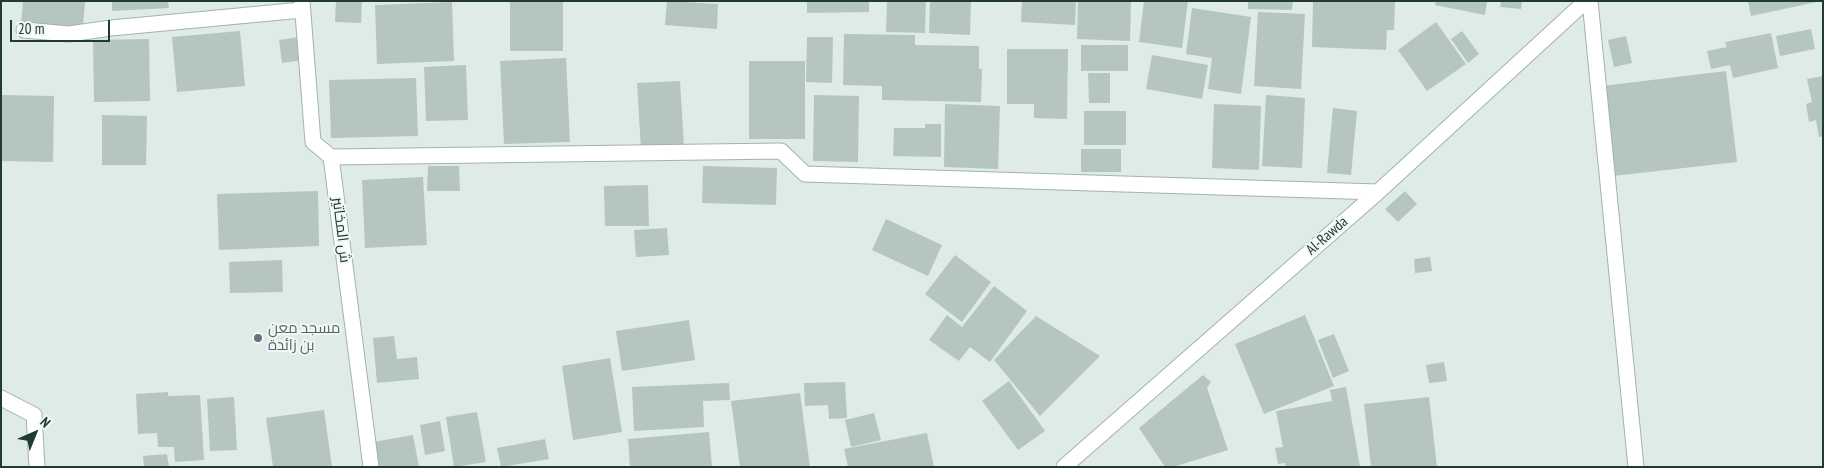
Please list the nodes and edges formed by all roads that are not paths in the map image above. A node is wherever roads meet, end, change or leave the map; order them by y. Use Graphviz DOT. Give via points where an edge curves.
graph roads {
  1 [pos="1588,1"];
  2 [pos="302,5"];
  3 [pos="24,30"];
  4 [pos="331,157"];
  5 [pos="1378,192"];
  6 [pos="1,398"];
  7 [pos="36,467"];
  8 [pos="371,467"];
  9 [pos="1064,467"];
  10 [pos="1636,467"];
  1 -- 5 [label="street, Al-Rawda"];
  1 -- 10 [label="street"];
  2 -- 3 [label="street" via="69,34"];
  2 -- 4 [label="street" via="312,142"];
  4 -- 5 [label="street" via="781,151 805,174"];
  4 -- 8 [label="street, ش المخاتير"];
  5 -- 9 [label="street, Al-Rawda"];
  6 -- 7 [label="street" via="34,415"];
}
